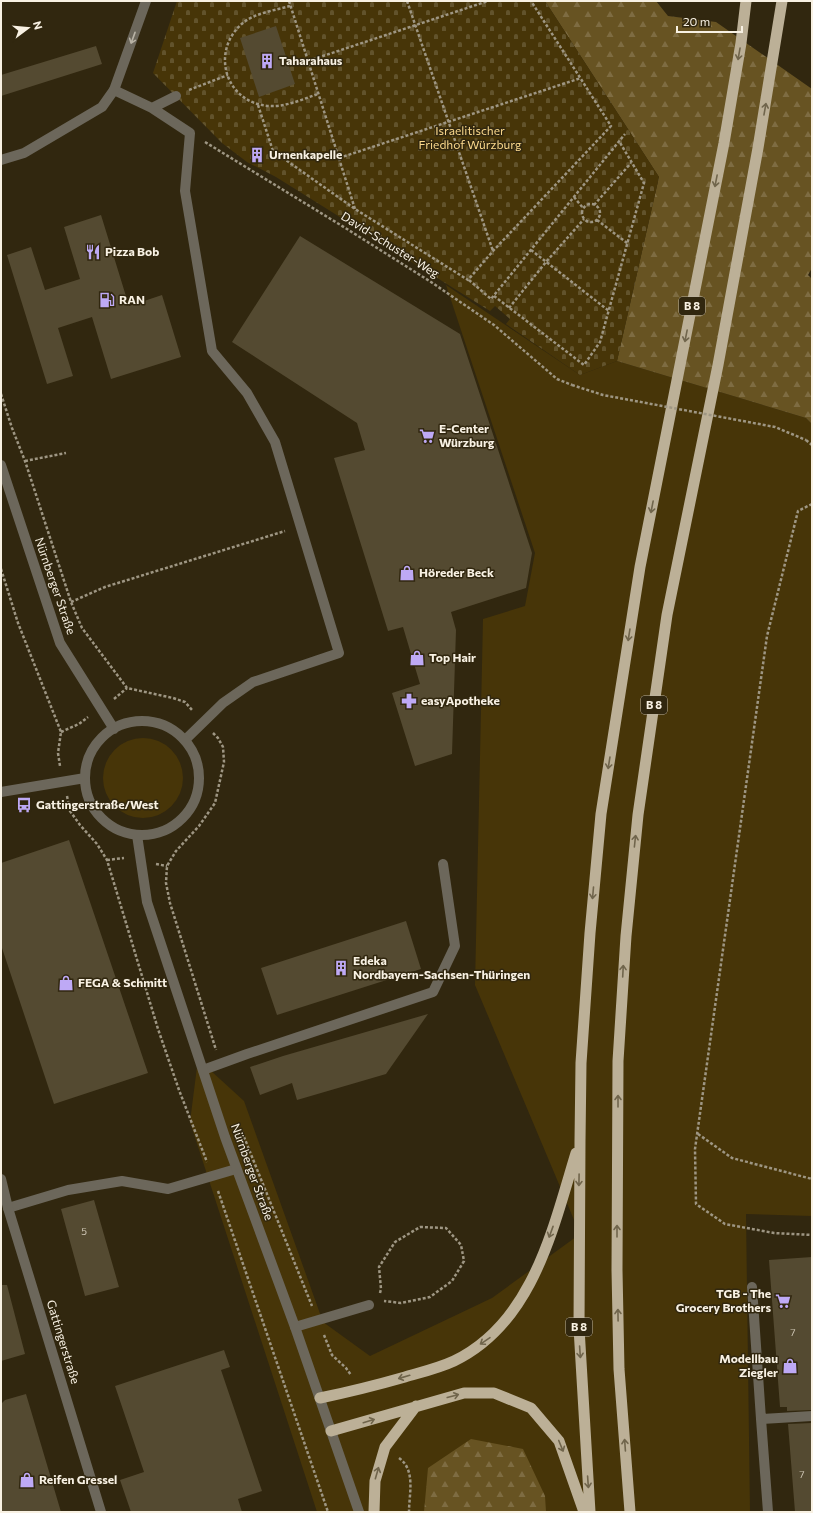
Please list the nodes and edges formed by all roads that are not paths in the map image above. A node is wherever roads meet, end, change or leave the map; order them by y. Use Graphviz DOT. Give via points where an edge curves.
graph roads {
  1 [pos="146,1"];
  2 [pos="746,1"];
  3 [pos="782,1"];
  4 [pos="114,90"];
  5 [pos="176,96"];
  6 [pos="152,108"];
  7 [pos="1,160"];
  8 [pos="1,465"];
  9 [pos="114,729"];
  10 [pos="185,740"];
  11 [pos="85,778"];
  12 [pos="1,792"];
  13 [pos="137,835"];
  14 [pos="443,864"];
  15 [pos="202,1070"];
  16 [pos="580,1141"];
  17 [pos="236,1169"];
  18 [pos="1,1179"];
  19 [pos="8,1208"];
  20 [pos="752,1287"];
  21 [pos="369,1305"];
  22 [pos="295,1327"];
  23 [pos="320,1398"];
  24 [pos="416,1406"];
  25 [pos="812,1416"];
  26 [pos="761,1419"];
  27 [pos="331,1431"];
  28 [pos="101,1512"];
  29 [pos="359,1512"];
  30 [pos="374,1512"];
  31 [pos="584,1512"];
  32 [pos="590,1512"];
  33 [pos="630,1512"];
  34 [pos="768,1512"];
  1 -- 4 [label="street, one-way"];
  2 -- 16 [label="highway, B 8, one-way" via="724,143 640,567 601,814 581,1063"];
  33 -- 3 [label="highway, B 8, one-way" via="619,1368 618,1061 626,936 638,815 667,615 718,365"];
  4 -- 6 [label="street"];
  4 -- 7 [label="street" via="102,107 24,153"];
  5 -- 6 [label="street"];
  6 -- 10 [label="street" via="190,133 185,191 212,351 247,393 275,442 339,653 253,682 223,703"];
  8 -- 9 [label="street, Nürnberger Straße" via="60,643"];
  9 -- 10 [label="street" via="140,721 156,723 172,729"];
  9 -- 11 [label="street" via="96,744 88,760"];
  10 -- 13 [label="street" via="195,756 199,775 197,795 188,812 174,826 156,834"];
  11 -- 12 [label="street"];
  11 -- 13 [label="street" via="87,794 94,810 106,823 120,831"];
  13 -- 15 [label="street, Nürnberger Straße" via="147,902"];
  14 -- 15 [label="street" via="455,946 433,992"];
  15 -- 17 [label="street, Nürnberger Straße"];
  16 -- 23 [label="highway, one-way" via="537,1270 519,1303 490,1338 456,1360 441,1366"];
  16 -- 32 [label="highway, B 8, one-way" via="579,1328"];
  17 -- 19 [label="street" via="168,1189 122,1181 68,1190"];
  17 -- 22 [label="street, Nürnberger Straße"];
  18 -- 19 [label="street, Gattingerstraße"];
  19 -- 28 [label="street, Gattingerstraße"];
  20 -- 26 [label="street"];
  21 -- 22 [label="street"];
  22 -- 23 [label="street, Nürnberger Straße"];
  23 -- 27 [label="street, Nürnberger Straße"];
  27 -- 24 [label="highway, one-way"];
  30 -- 24 [label="highway, one-way" via="375,1481 385,1447"];
  24 -- 31 [label="highway, one-way" via="464,1393 494,1392 531,1408 559,1441"];
  25 -- 26 [label="street"];
  26 -- 34 [label="street"];
  27 -- 29 [label="street, Nürnberger Straße"];
}
